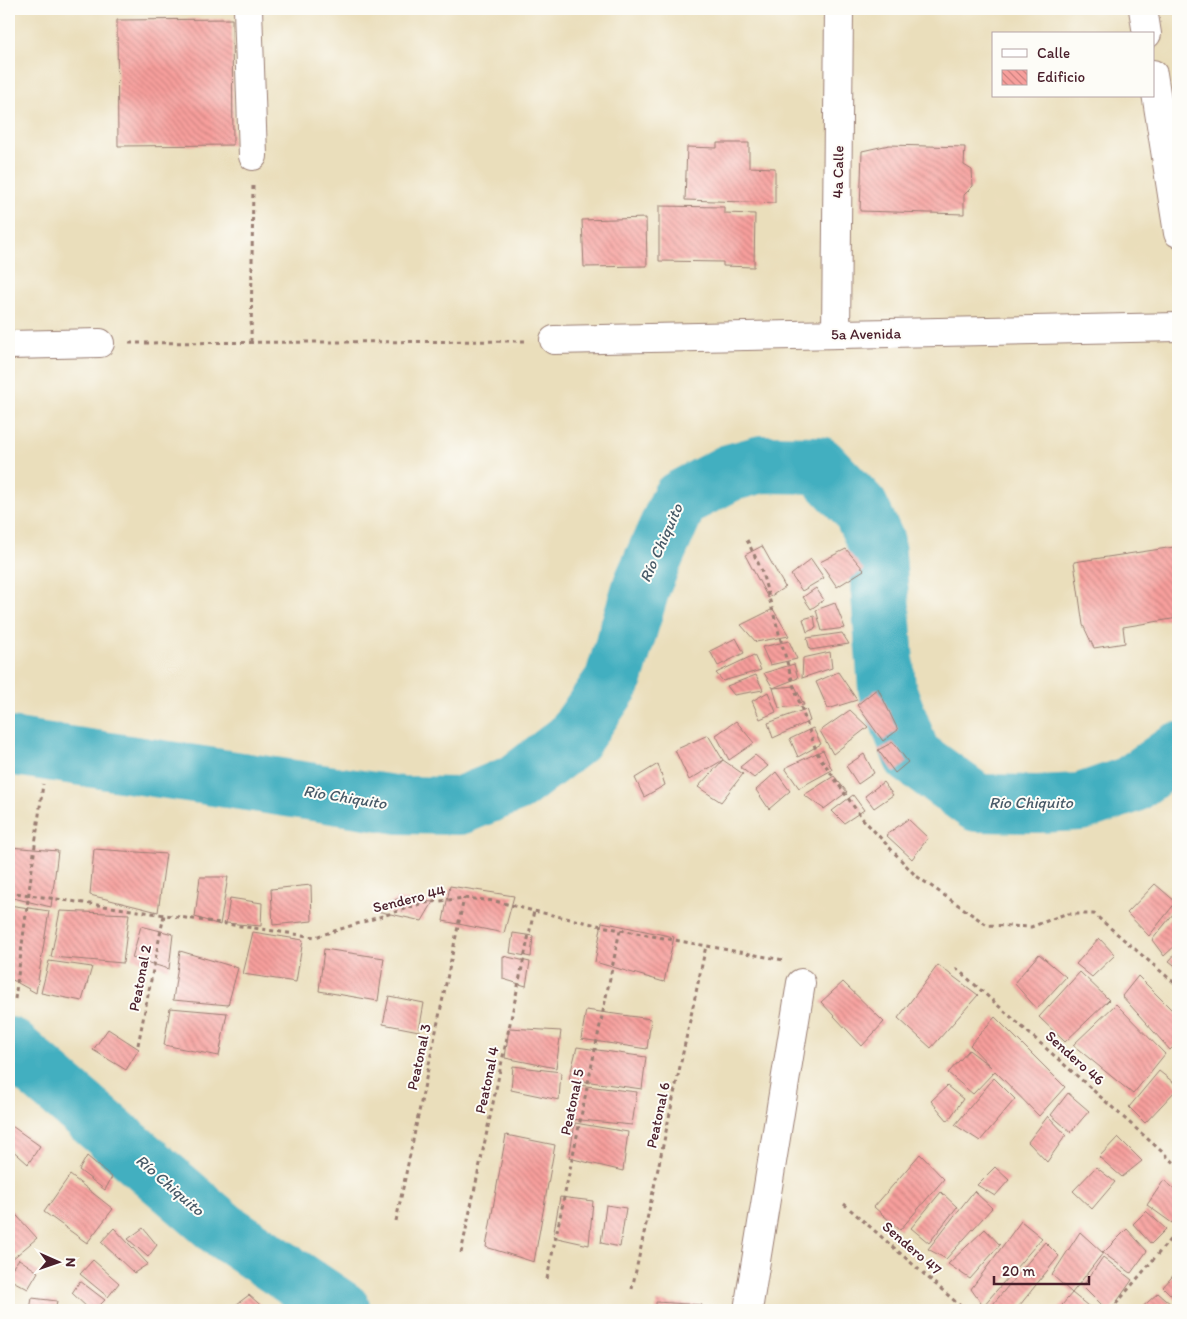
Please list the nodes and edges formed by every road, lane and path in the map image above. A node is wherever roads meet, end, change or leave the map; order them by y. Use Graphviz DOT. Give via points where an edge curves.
graph roads {
  1 [pos="248,9"];
  2 [pos="840,9"];
  3 [pos="1143,9"];
  4 [pos="1147,32"];
  5 [pos="1154,80"];
  6 [pos="253,156"];
  7 [pos="1178,233"];
  8 [pos="1178,327"];
  9 [pos="836,334"];
  10 [pos="554,340"];
  11 [pos="251,342"];
  12 [pos="100,343"];
  13 [pos="9,345"];
  14 [pos="747,540"];
  15 [pos="42,784"];
  16 [pos="9,892"];
  17 [pos="28,895"];
  18 [pos="464,898"];
  19 [pos="534,911"];
  20 [pos="164,915"];
  21 [pos="620,930"];
  22 [pos="706,946"];
  23 [pos="956,968"];
  24 [pos="801,983"];
  25 [pos="1178,986"];
  26 [pos="15,999"];
  27 [pos="138,1045"];
  28 [pos="1178,1166"];
  29 [pos="844,1204"];
  30 [pos="396,1221"];
  31 [pos="1178,1230"];
  32 [pos="461,1253"];
  33 [pos="547,1279"];
  34 [pos="632,1289"];
  35 [pos="748,1310"];
  36 [pos="965,1310"];
  37 [pos="1112,1310"];
  1 -- 6 [label="street"];
  2 -- 9 [label="street, 4a Calle"];
  3 -- 4 [label="street"];
  5 -- 7 [label="street"];
  6 -- 11 [label="path"];
  8 -- 9 [label="street, 5a Avenida"];
  9 -- 10 [label="street, 5a Avenida"];
  10 -- 11 [label="path"];
  11 -- 12 [label="path"];
  12 -- 13 [label="street"];
  14 -- 25 [label="path" via="761,569 794,687 817,753 861,817 915,875 987,925 1031,927 1065,914 1094,914"];
  15 -- 17 [label="path"];
  16 -- 17 [label="path, Sendero 44"];
  17 -- 20 [label="path, Sendero 44"];
  17 -- 26 [label="path"];
  18 -- 19 [label="path, Sendero 44" via="495,901"];
  18 -- 20 [label="path, Sendero 44" via="424,903 315,937"];
  18 -- 30 [label="path, Peatonal 3"];
  19 -- 21 [label="path, Sendero 44"];
  19 -- 32 [label="path, Peatonal 4"];
  20 -- 27 [label="path, Peatonal 2"];
  21 -- 22 [label="path, Sendero 44"];
  21 -- 33 [label="path, Peatonal 5"];
  22 -- 24 [label="path, Sendero 44" via="784,960 796,969"];
  22 -- 34 [label="path, Peatonal 6"];
  23 -- 28 [label="path, Sendero 46"];
  24 -- 35 [label="street"];
  29 -- 36 [label="path, Sendero 47"];
  31 -- 37 [label="path"];
}
